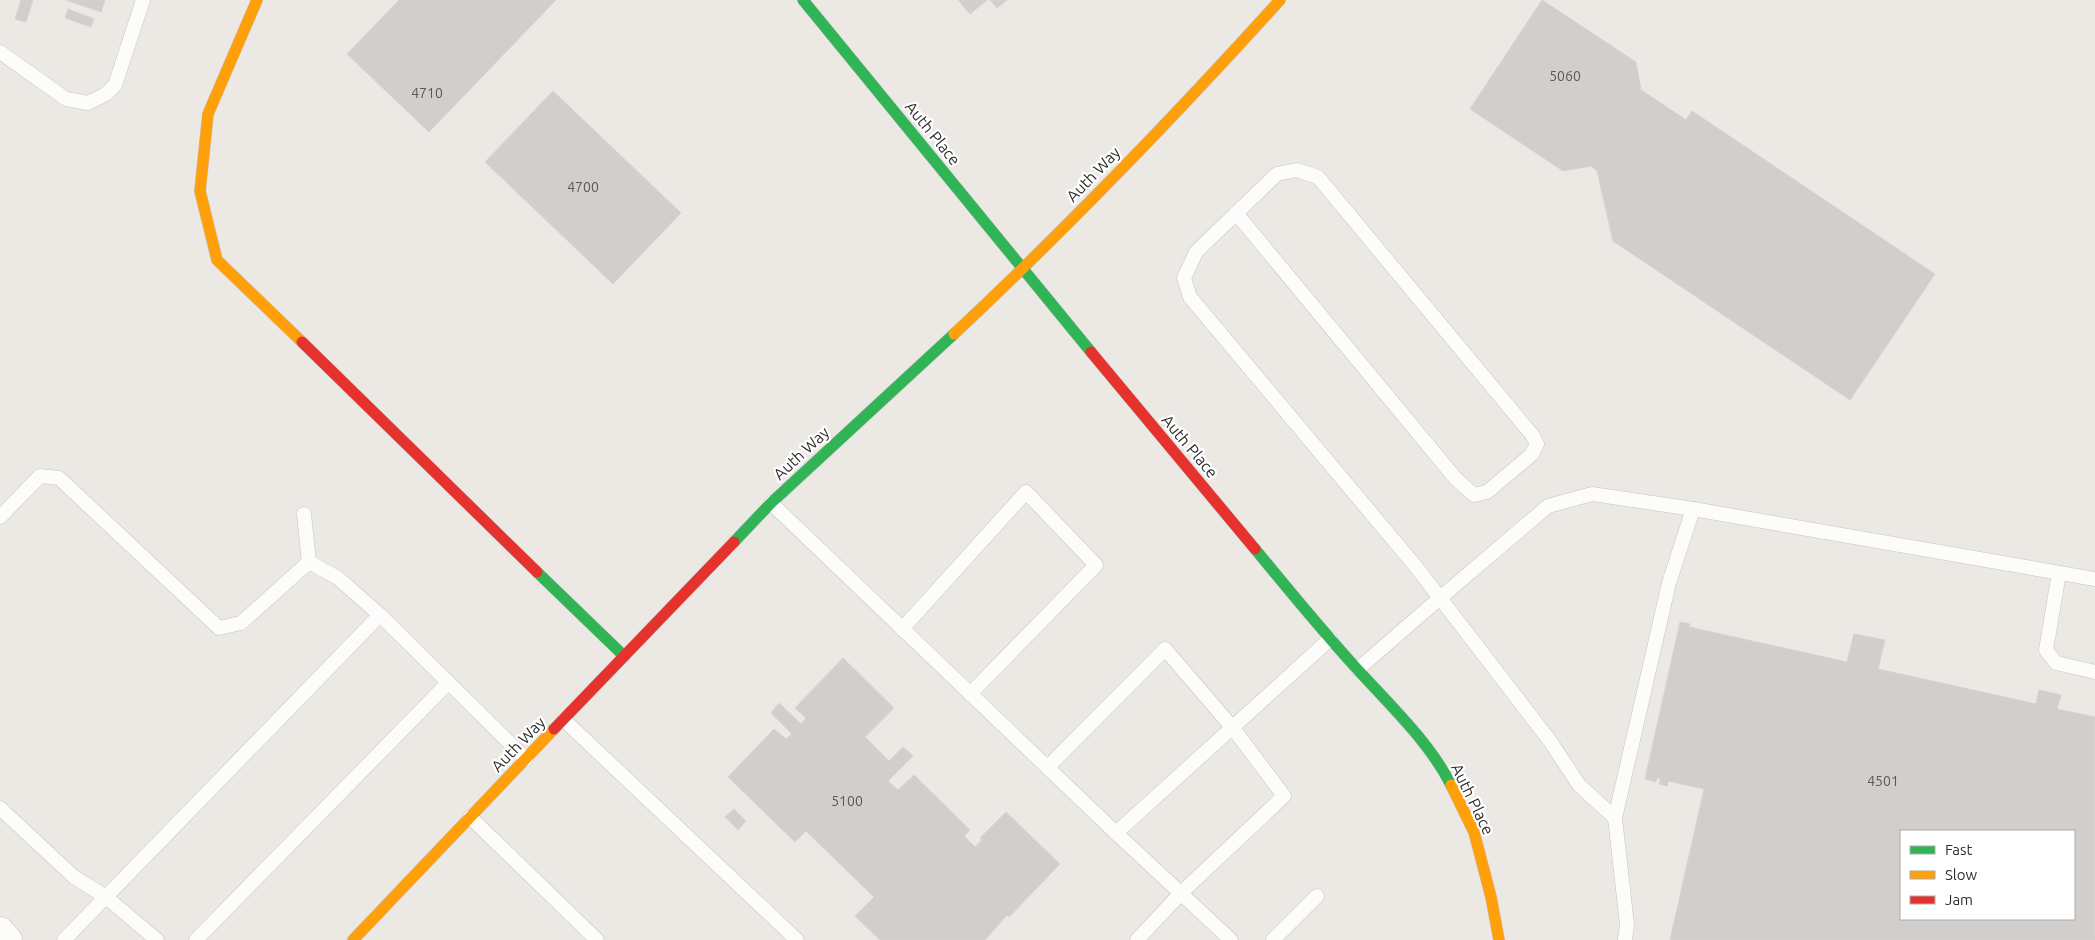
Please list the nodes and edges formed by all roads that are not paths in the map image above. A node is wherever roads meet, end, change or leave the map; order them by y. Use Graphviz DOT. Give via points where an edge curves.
graph roads {
  1 [pos="143,0"];
  2 [pos="257,0"];
  3 [pos="803,0"];
  4 [pos="1280,0"];
  5 [pos="0,52"];
  6 [pos="1236,213"];
  7 [pos="1023,268"];
  8 [pos="771,503"];
  9 [pos="1693,509"];
  10 [pos="304,514"];
  11 [pos="0,517"];
  12 [pos="309,562"];
  13 [pos="2059,573"];
  14 [pos="2095,579"];
  15 [pos="1440,598"];
  16 [pos="380,616"];
  17 [pos="902,628"];
  18 [pos="1330,639"];
  19 [pos="624,656"];
  20 [pos="1358,669"];
  21 [pos="2095,672"];
  22 [pos="448,683"];
  23 [pos="970,694"];
  24 [pos="564,720"];
  25 [pos="1232,727"];
  26 [pos="526,759"];
  27 [pos="1048,768"];
  28 [pos="0,808"];
  29 [pos="470,817"];
  30 [pos="1616,818"];
  31 [pos="1116,833"];
  32 [pos="1181,893"];
  33 [pos="1317,896"];
  34 [pos="106,897"];
  35 [pos="0,931"];
  36 [pos="204,938"];
  37 [pos="8,940"];
  38 [pos="64,940"];
  39 [pos="157,940"];
  40 [pos="353,940"];
  41 [pos="598,940"];
  42 [pos="796,940"];
  43 [pos="1137,940"];
  44 [pos="1231,940"];
  45 [pos="1273,940"];
  46 [pos="1499,940"];
  47 [pos="1625,940"];
  1 -- 5 [label="lane" via="115,85 88,103 66,99"];
  2 -- 19 [label="street" via="208,114 200,191 217,260"];
  3 -- 7 [label="street, Auth Place"];
  4 -- 7 [label="street, Auth Way"];
  6 -- 6 [label="lane" via="1450,471 1474,495 1487,492 1532,454 1537,444 1533,436 1318,177 1297,170 1277,174"];
  6 -- 15 [label="lane" via="1196,252 1184,278 1190,297"];
  7 -- 8 [label="street, Auth Way"];
  7 -- 18 [label="street, Auth Place"];
  8 -- 17 [label="lane"];
  8 -- 19 [label="street, Auth Way"];
  9 -- 13 [label="lane"];
  9 -- 15 [label="lane" via="1592,494 1548,506"];
  9 -- 30 [label="lane" via="1669,583"];
  10 -- 12 [label="lane"];
  11 -- 12 [label="lane" via="40,476 59,478 219,628 241,623"];
  12 -- 16 [label="lane" via="338,578"];
  13 -- 14 [label="lane"];
  13 -- 21 [label="lane" via="2046,650 2056,663"];
  15 -- 20 [label="lane"];
  15 -- 30 [label="lane" via="1579,785"];
  16 -- 22 [label="lane"];
  16 -- 34 [label="lane"];
  17 -- 23 [label="lane"];
  17 -- 23 [label="lane" via="1026,492 1096,565"];
  18 -- 20 [label="street, Auth Place"];
  18 -- 25 [label="lane"];
  19 -- 24 [label="street, Auth Way"];
  20 -- 46 [label="street, Auth Place" via="1414,732 1446,775 1474,832"];
  22 -- 26 [label="lane"];
  22 -- 36 [label="lane"];
  23 -- 27 [label="lane"];
  24 -- 26 [label="street, Auth Way"];
  24 -- 42 [label="lane"];
  25 -- 27 [label="lane" via="1165,648"];
  25 -- 31 [label="lane"];
  25 -- 32 [label="lane" via="1284,796"];
  26 -- 29 [label="street, Auth Way"];
  27 -- 31 [label="lane"];
  28 -- 34 [label="lane" via="74,877"];
  29 -- 40 [label="street, Auth Way"];
  29 -- 41 [label="lane"];
  30 -- 47 [label="lane" via="1627,925"];
  31 -- 32 [label="lane"];
  32 -- 43 [label="lane"];
  32 -- 44 [label="lane"];
  33 -- 45 [label="lane"];
  34 -- 38 [label="lane"];
  34 -- 39 [label="lane"];
  35 -- 37 [label="street"];
}
